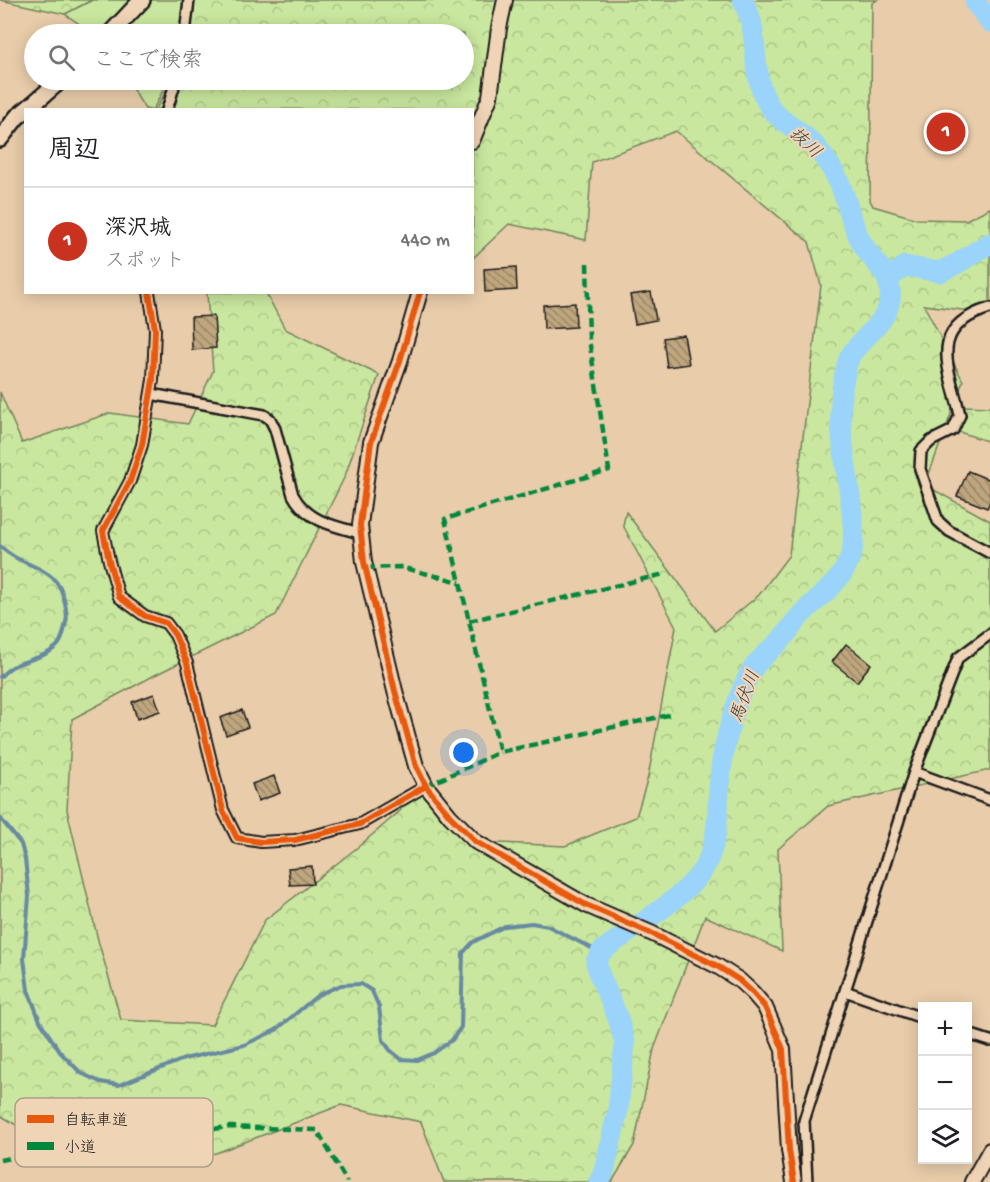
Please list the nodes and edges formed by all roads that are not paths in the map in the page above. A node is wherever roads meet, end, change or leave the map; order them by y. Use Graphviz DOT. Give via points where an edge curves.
graph roads {
  1 [pos="142,0"];
  2 [pos="189,0"];
  3 [pos="505,0"];
  4 [pos="119,24"];
  5 [pos="186,24"];
  6 [pos="49,90"];
  7 [pos="173,90"];
  8 [pos="28,108"];
  9 [pos="168,108"];
  10 [pos="24,112"];
  11 [pos="474,136"];
  12 [pos="0,139"];
  13 [pos="149,294"];
  14 [pos="419,294"];
  15 [pos="990,308"];
  16 [pos="151,394"];
  17 [pos="360,533"];
  18 [pos="990,553"];
  19 [pos="990,634"];
  20 [pos="915,772"];
  21 [pos="426,786"];
  22 [pos="990,800"];
  23 [pos="845,991"];
  24 [pos="918,1017"];
  25 [pos="972,1035"];
  26 [pos="990,1041"];
  27 [pos="990,1150"];
  28 [pos="794,1182"];
  29 [pos="807,1182"];
  30 [pos="972,1182"];
  1 -- 4 [label="main road"];
  2 -- 5 [label="street"];
  3 -- 11 [label="street" via="490,97"];
  6 -- 8 [label="main road"];
  7 -- 9 [label="street"];
  10 -- 12 [label="main road"];
  13 -- 16 [label="street" via="155,329"];
  14 -- 17 [label="street" via="371,442"];
  15 -- 18 [label="street" via="962,321 950,333 945,352 960,416 953,430 921,451 920,469 938,521"];
  16 -- 17 [label="street" via="264,415 275,429 298,504 324,523"];
  16 -- 21 [label="street" via="133,472 104,531 109,561 119,597 145,615 166,623 175,635 187,663 223,810 237,838 261,842 295,840 360,824"];
  17 -- 21 [label="street" via="395,691"];
  19 -- 20 [label="street" via="958,658"];
  20 -- 22 [label="street"];
  20 -- 23 [label="street"];
  21 -- 28 [label="street" via="476,842 586,905 717,966 739,980 765,1007 783,1049"];
  23 -- 24 [label="street"];
  23 -- 29 [label="street" via="804,1121"];
  25 -- 26 [label="street"];
  27 -- 30 [label="street"];
}
